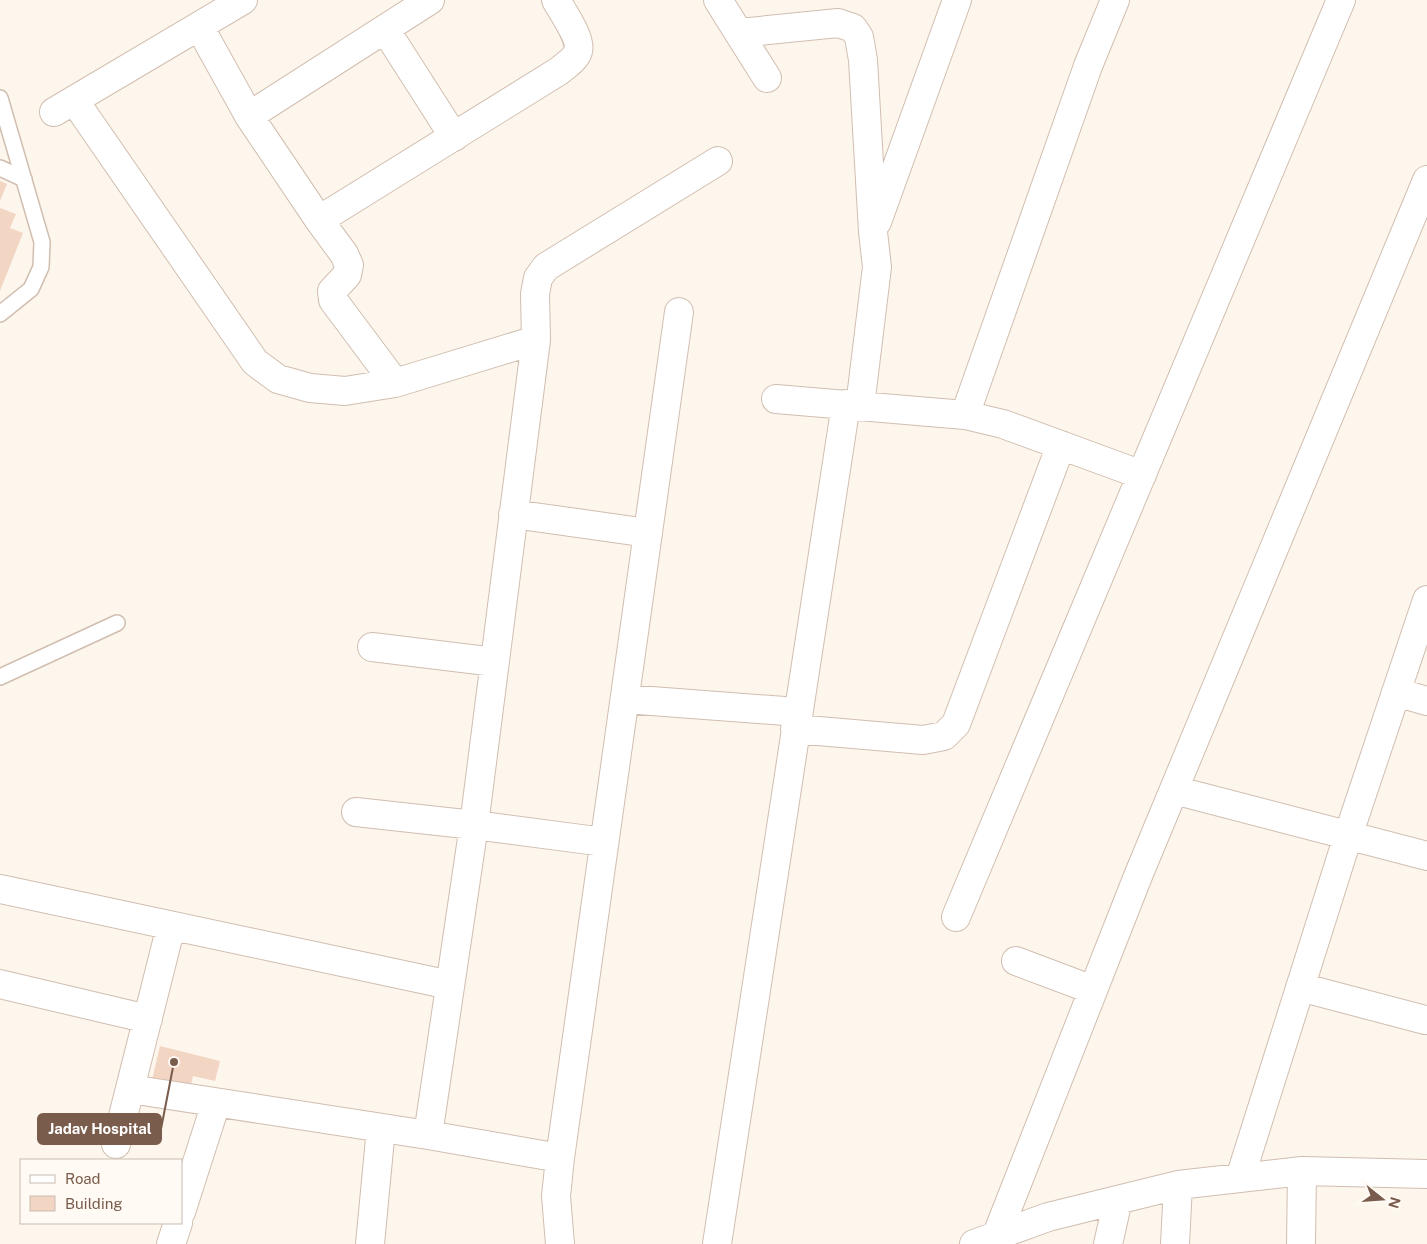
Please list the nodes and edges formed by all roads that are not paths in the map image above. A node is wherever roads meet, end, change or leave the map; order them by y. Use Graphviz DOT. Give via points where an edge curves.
graph roads {
  1 [pos="243,0"];
  2 [pos="430,0"];
  3 [pos="556,0"];
  4 [pos="718,0"];
  5 [pos="939,0"];
  6 [pos="957,0"];
  7 [pos="1115,0"];
  8 [pos="1341,0"];
  9 [pos="837,11"];
  10 [pos="396,15"];
  11 [pos="198,26"];
  12 [pos="739,34"];
  13 [pos="944,36"];
  14 [pos="767,78"];
  15 [pos="0,98"];
  16 [pos="249,116"];
  17 [pos="454,137"];
  18 [pos="718,161"];
  19 [pos="0,168"];
  20 [pos="24,179"];
  21 [pos="1427,180"];
  22 [pos="319,220"];
  23 [pos="873,232"];
  24 [pos="679,312"];
  25 [pos="0,314"];
  26 [pos="536,340"];
  27 [pos="395,383"];
  28 [pos="776,399"];
  29 [pos="853,405"];
  30 [pos="965,415"];
  31 [pos="1061,445"];
  32 [pos="1142,475"];
  33 [pos="514,514"];
  34 [pos="648,533"];
  35 [pos="1427,600"];
  36 [pos="116,623"];
  37 [pos="372,647"];
  38 [pos="495,662"];
  39 [pos="0,677"];
  40 [pos="1396,692"];
  41 [pos="625,699"];
  42 [pos="1427,701"];
  43 [pos="797,720"];
  44 [pos="1174,790"];
  45 [pos="356,812"];
  46 [pos="474,825"];
  47 [pos="1348,836"];
  48 [pos="604,842"];
  49 [pos="1427,856"];
  50 [pos="0,889"];
  51 [pos="956,917"];
  52 [pos="171,926"];
  53 [pos="1016,961"];
  54 [pos="0,984"];
  55 [pos="450,985"];
  56 [pos="1300,987"];
  57 [pos="1093,990"];
  58 [pos="148,1019"];
  59 [pos="1425,1020"];
  60 [pos="130,1089"];
  61 [pos="216,1103"];
  62 [pos="381,1128"];
  63 [pos="428,1135"];
  64 [pos="116,1144"];
  65 [pos="560,1158"];
  66 [pos="1302,1170"];
  67 [pos="1427,1174"];
  68 [pos="1240,1178"];
  69 [pos="1178,1185"];
  70 [pos="1118,1200"];
  71 [pos="182,1209"];
  72 [pos="178,1224"];
  73 [pos="985,1240"];
  74 [pos="171,1244"];
  75 [pos="370,1244"];
  76 [pos="560,1244"];
  77 [pos="717,1244"];
  78 [pos="1108,1244"];
  79 [pos="1175,1244"];
  80 [pos="1302,1244"];
  1 -- 11 [label="street"];
  2 -- 10 [label="street"];
  3 -- 17 [label="street" via="578,40 578,51 570,62"];
  4 -- 12 [label="street"];
  5 -- 13 [label="street"];
  6 -- 13 [label="street"];
  7 -- 30 [label="street" via="1088,66"];
  8 -- 32 [label="street"];
  9 -- 12 [label="street"];
  9 -- 23 [label="street" via="859,37 863,60"];
  10 -- 16 [label="street"];
  10 -- 17 [label="street"];
  11 -- 16 [label="street"];
  11 -- 27 [label="street" via="64,106 255,362 278,378 310,388 345,391"];
  12 -- 14 [label="street"];
  13 -- 23 [label="street"];
  15 -- 20 [label="lane"];
  16 -- 22 [label="street"];
  17 -- 22 [label="street"];
  18 -- 26 [label="street" via="546,267 538,278"];
  19 -- 20 [label="lane"];
  20 -- 25 [label="lane" via="42,242 41,267 31,289"];
  21 -- 44 [label="street"];
  22 -- 27 [label="street" via="349,265 347,275 332,291 333,300"];
  23 -- 29 [label="street" via="877,267"];
  24 -- 34 [label="street"];
  26 -- 27 [label="street"];
  26 -- 33 [label="street"];
  28 -- 29 [label="street"];
  29 -- 30 [label="street"];
  29 -- 43 [label="street"];
  30 -- 31 [label="street" via="1003,424"];
  31 -- 32 [label="street"];
  31 -- 43 [label="street" via="956,724 944,736 923,740"];
  32 -- 51 [label="street"];
  33 -- 34 [label="street"];
  33 -- 38 [label="street"];
  34 -- 41 [label="street"];
  35 -- 40 [label="street"];
  36 -- 39 [label="lane"];
  37 -- 38 [label="street"];
  38 -- 46 [label="street"];
  40 -- 42 [label="street"];
  40 -- 47 [label="street"];
  41 -- 43 [label="street"];
  41 -- 48 [label="street"];
  43 -- 77 [label="street"];
  44 -- 47 [label="street"];
  44 -- 57 [label="street"];
  45 -- 46 [label="street"];
  46 -- 48 [label="street"];
  46 -- 55 [label="street"];
  47 -- 49 [label="street"];
  47 -- 56 [label="street"];
  48 -- 65 [label="street"];
  50 -- 52 [label="street"];
  52 -- 55 [label="street"];
  52 -- 58 [label="street"];
  53 -- 57 [label="street"];
  54 -- 58 [label="street"];
  55 -- 63 [label="street"];
  56 -- 59 [label="street"];
  56 -- 68 [label="street"];
  57 -- 73 [label="street"];
  58 -- 60 [label="street"];
  60 -- 61 [label="street"];
  60 -- 64 [label="street"];
  61 -- 62 [label="street"];
  61 -- 71 [label="street"];
  62 -- 63 [label="street"];
  62 -- 75 [label="street"];
  63 -- 65 [label="street"];
  65 -- 76 [label="street" via="556,1196"];
  66 -- 67 [label="street"];
  66 -- 68 [label="street"];
  66 -- 80 [label="street"];
  68 -- 69 [label="street"];
  69 -- 70 [label="street"];
  69 -- 79 [label="street"];
  70 -- 73 [label="street" via="1048,1217"];
  70 -- 78 [label="street"];
  72 -- 74 [label="street"];
}
